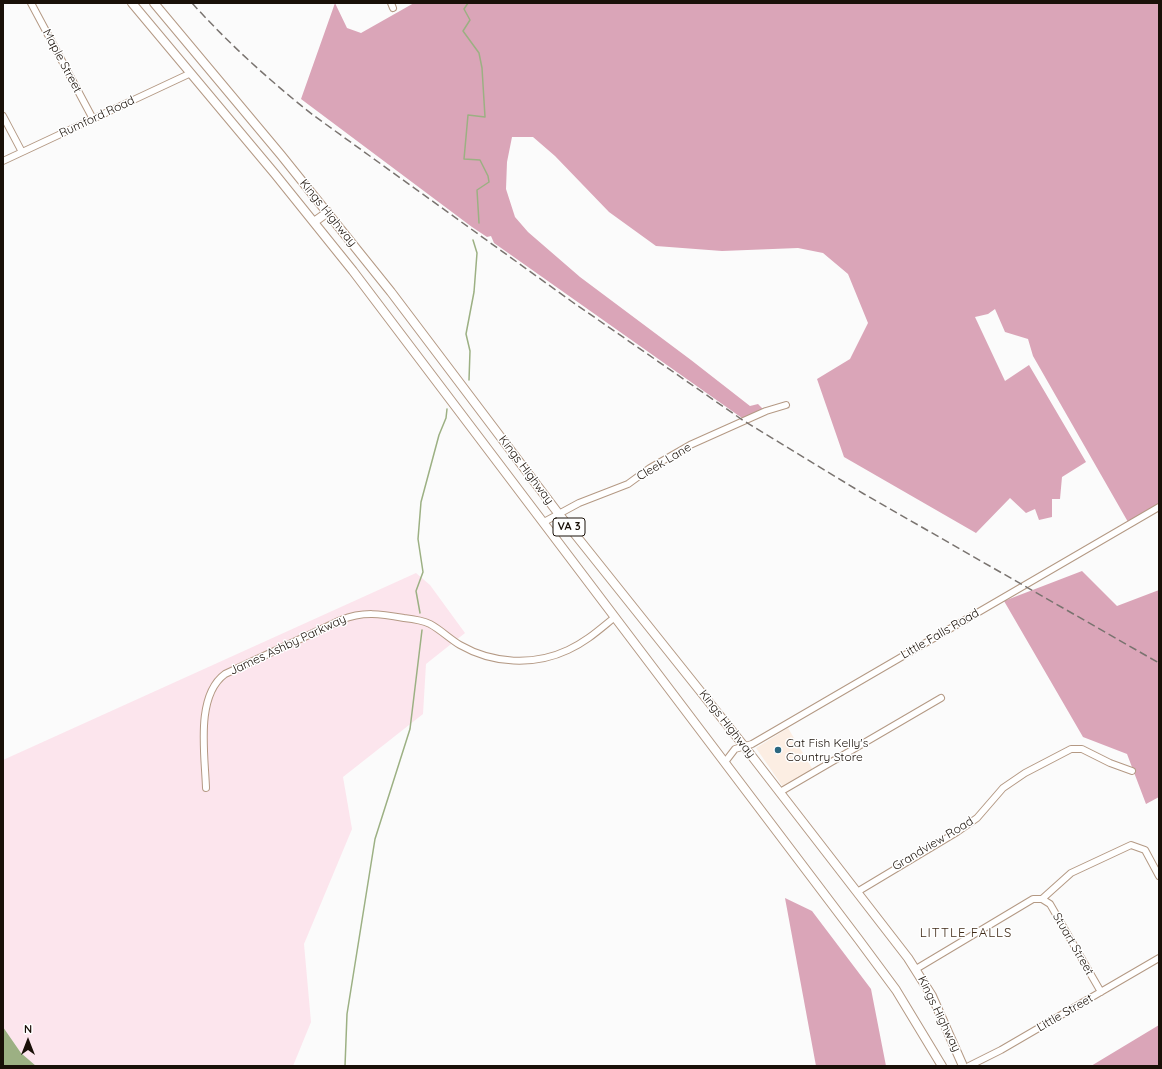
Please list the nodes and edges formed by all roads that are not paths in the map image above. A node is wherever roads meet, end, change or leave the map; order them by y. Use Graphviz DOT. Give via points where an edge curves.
graph roads {
  1 [pos="31,3"];
  2 [pos="132,3"];
  3 [pos="154,3"];
  4 [pos="190,73"];
  5 [pos="3,116"];
  6 [pos="93,119"];
  7 [pos="22,152"];
  8 [pos="3,161"];
  9 [pos="328,212"];
  10 [pos="314,222"];
  11 [pos="786,405"];
  12 [pos="1159,507"];
  13 [pos="558,513"];
  14 [pos="544,522"];
  15 [pos="616,617"];
  16 [pos="941,698"];
  17 [pos="744,746"];
  18 [pos="725,762"];
  19 [pos="1132,771"];
  20 [pos="206,788"];
  21 [pos="780,792"];
  22 [pos="1159,876"];
  23 [pos="857,892"];
  24 [pos="1042,899"];
  25 [pos="1159,958"];
  26 [pos="916,969"];
  27 [pos="1101,992"];
  28 [pos="942,1066"];
  29 [pos="963,1066"];
  30 [pos="969,1066"];
  1 -- 6 [label="street, Maple Street"];
  2 -- 4 [label="highway, Kings Highway / VA 3"];
  3 -- 9 [label="highway, Kings Highway / VA 3"];
  4 -- 6 [label="street, Rumford Road"];
  4 -- 10 [label="highway, Kings Highway / VA 3"];
  5 -- 7 [label="street"];
  6 -- 7 [label="street, Rumford Road"];
  7 -- 8 [label="street, Rumford Road"];
  9 -- 10 [label="highway"];
  9 -- 13 [label="highway, Kings Highway / VA 3"];
  10 -- 14 [label="highway, Kings Highway / VA 3"];
  11 -- 13 [label="street, Cleek Lane" via="766,411 696,443 660,462 628,484"];
  12 -- 17 [label="street, Little Falls Road" via="771,734"];
  13 -- 14 [label="street, Cleek Lane"];
  13 -- 17 [label="highway, Kings Highway / VA 3"];
  14 -- 15 [label="highway, Kings Highway / VA 3"];
  15 -- 18 [label="highway, Kings Highway / VA 3"];
  15 -- 20 [label="street, James Ashby Parkway" via="568,650 544,658 520,661 480,654 421,621 376,613 358,614 341,620 225,674 215,684 208,696 204,724"];
  16 -- 21 [label="street"];
  17 -- 18 [label="street, Little Falls Road" via="730,753"];
  17 -- 21 [label="highway, Kings Highway / VA 3"];
  18 -- 28 [label="highway, Kings Highway / VA 3" via="896,990"];
  19 -- 23 [label="street, Grandview Road" via="1082,749 1071,750 1025,773 1003,788 977,818"];
  21 -- 23 [label="highway, Kings Highway / VA 3"];
  22 -- 24 [label="street" via="1145,850 1131,844 1071,873"];
  23 -- 26 [label="highway, Kings Highway / VA 3"];
  24 -- 26 [label="street" via="1033,899"];
  24 -- 27 [label="street, Stuart Street" via="1050,904"];
  25 -- 27 [label="street, Little Street"];
  26 -- 29 [label="highway, Kings Highway / VA 3" via="932,996"];
  27 -- 30 [label="street, Little Street"];
}
